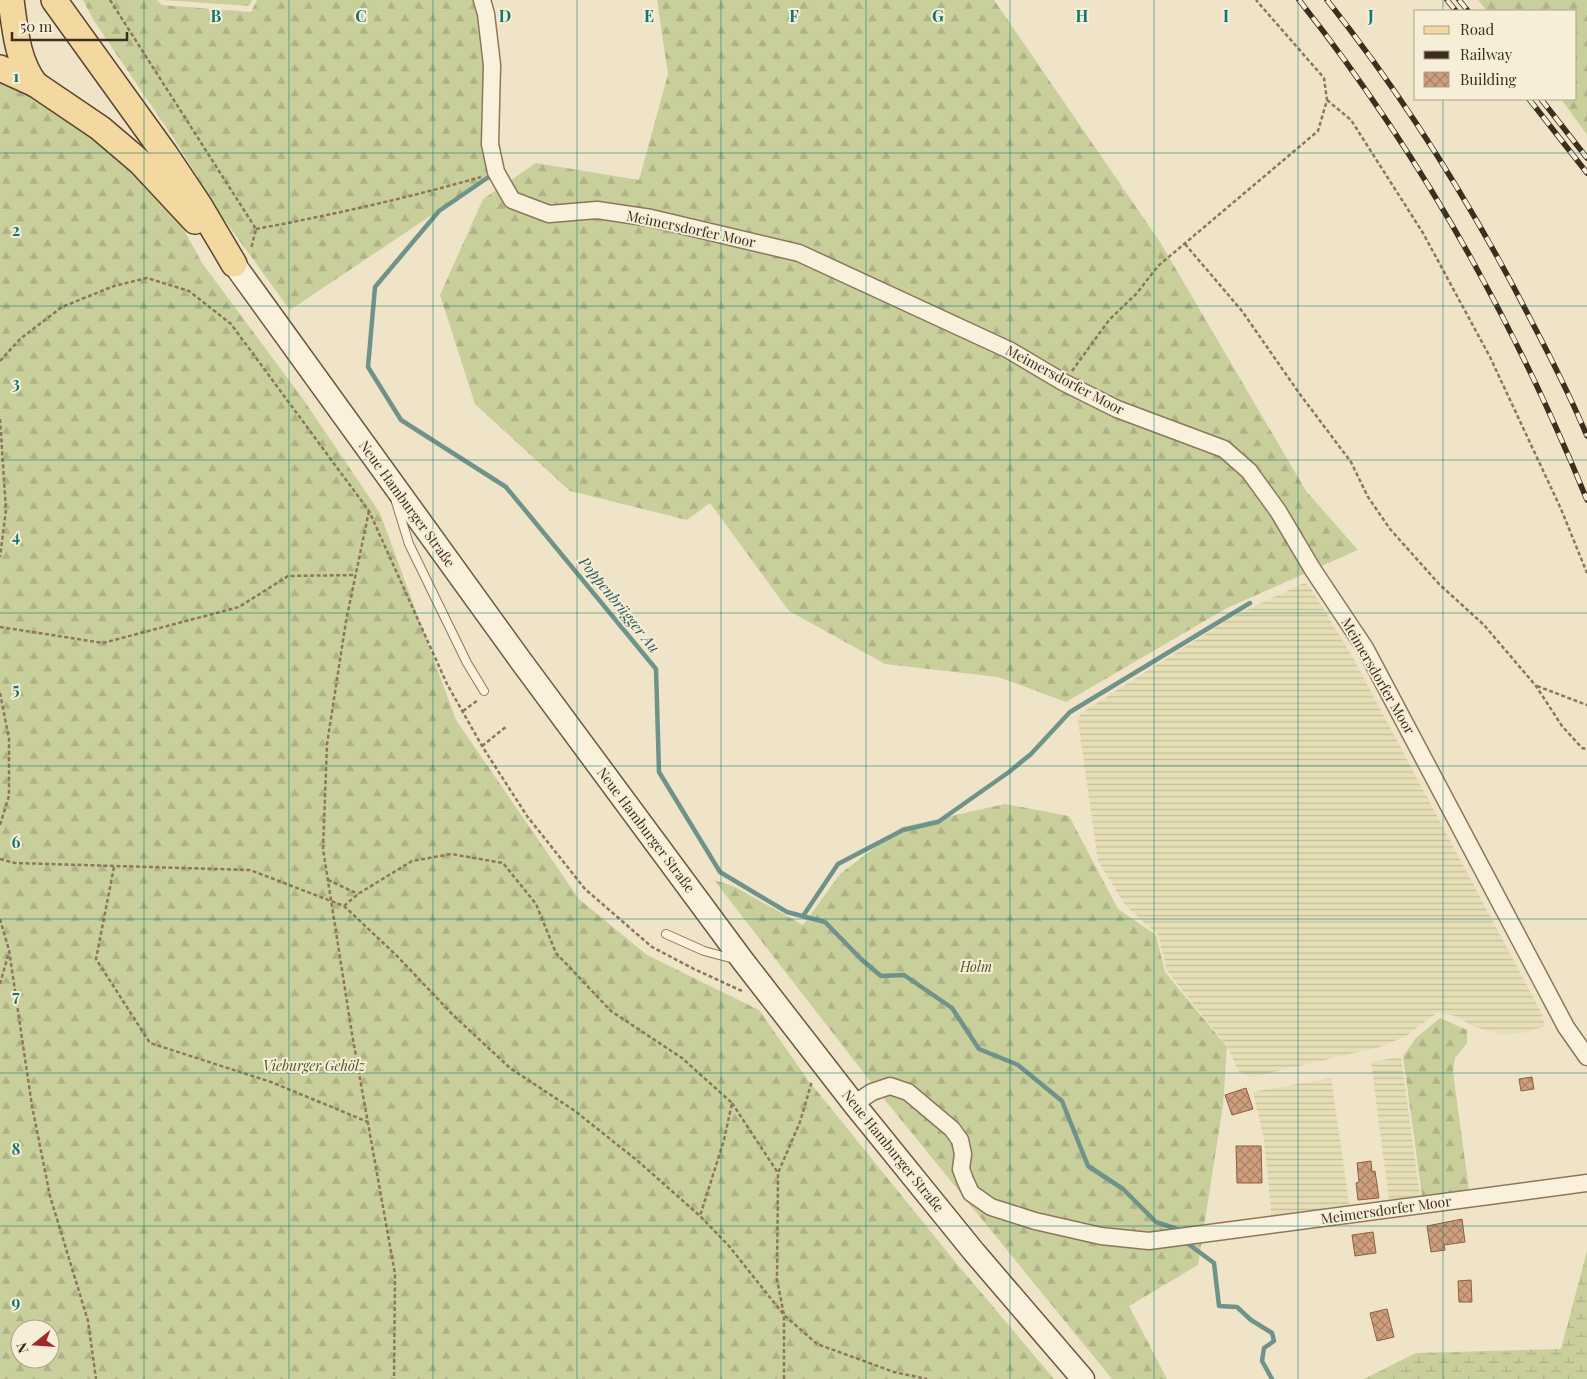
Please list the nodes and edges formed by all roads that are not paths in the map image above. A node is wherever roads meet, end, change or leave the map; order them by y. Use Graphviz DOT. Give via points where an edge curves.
graph roads {
  1 [pos="11,0"];
  2 [pos="482,0"];
  3 [pos="57,2"];
  4 [pos="0,68"];
  5 [pos="35,84"];
  6 [pos="242,256"];
  7 [pos="390,481"];
  8 [pos="484,691"];
  9 [pos="666,934"];
  10 [pos="743,961"];
  11 [pos="1587,1057"];
  12 [pos="854,1104"];
  13 [pos="1587,1183"];
  14 [pos="1083,1379"];
  1 -- 5 [label="main road" via="21,57"];
  2 -- 11 [label="street, Meimersdorfer Moor" via="492,65 490,144 496,172 512,200 549,214 597,210 651,218 799,254 1009,350 1117,409 1224,449 1249,471 1365,648 1566,1027"];
  3 -- 6 [label="main road" via="199,205"];
  4 -- 5 [label="main road"];
  5 -- 6 [label="main road" via="125,148"];
  6 -- 7 [label="main road, Neue Hamburger Straße"];
  7 -- 8 [label="lane" via="409,544"];
  7 -- 10 [label="main road, Neue Hamburger Straße"];
  9 -- 10 [label="lane" via="704,951"];
  10 -- 12 [label="main road, Neue Hamburger Straße"];
  12 -- 13 [label="street, Meimersdorfer Moor" via="872,1092 890,1086 908,1092 952,1129 960,1140 963,1154 961,1169 965,1180 971,1192 991,1207 1101,1236 1149,1241"];
  12 -- 14 [label="main road, Neue Hamburger Straße"];
}
